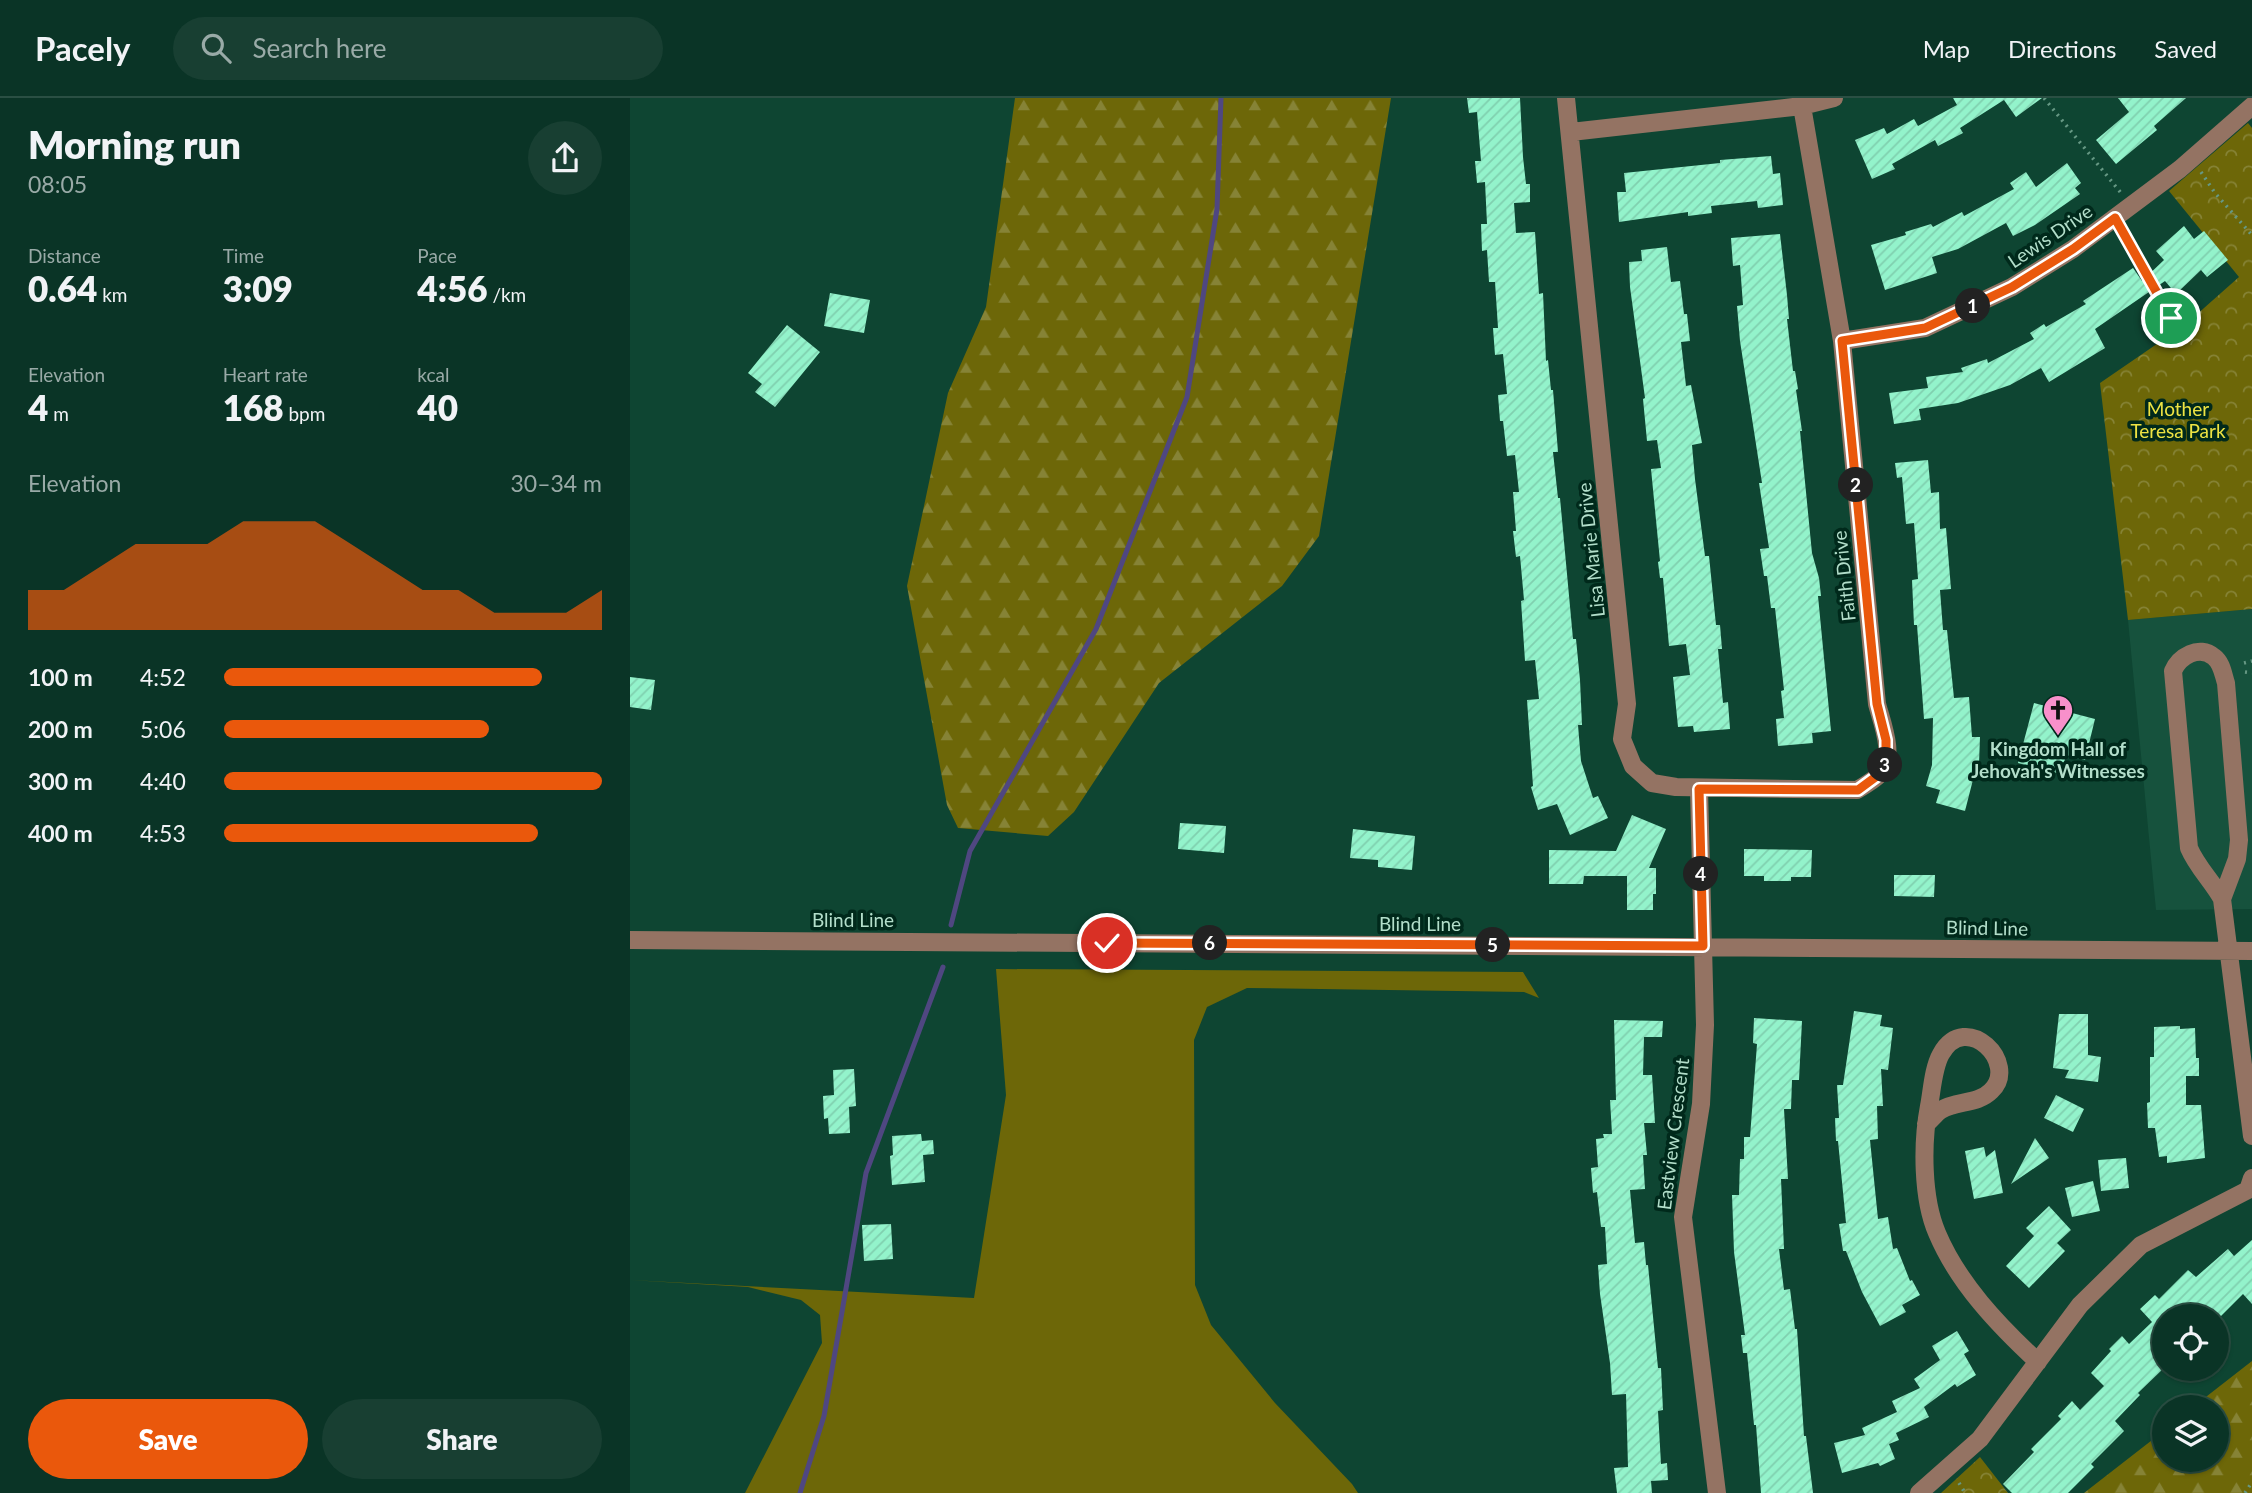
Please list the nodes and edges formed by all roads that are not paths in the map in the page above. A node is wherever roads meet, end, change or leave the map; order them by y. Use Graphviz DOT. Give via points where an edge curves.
graph roads {
  1 [pos="1566,98"];
  2 [pos="1834,98"];
  3 [pos="1802,106"];
  4 [pos="2252,106"];
  5 [pos="1571,132"];
  6 [pos="1842,341"];
  7 [pos="1699,789"];
  8 [pos="2222,899"];
  9 [pos="630,940"];
  10 [pos="1703,946"];
  11 [pos="2252,951"];
  12 [pos="2230,952"];
  13 [pos="1926,1124"];
  14 [pos="2252,1136"];
  15 [pos="2252,1178"];
  16 [pos="2038,1362"];
  17 [pos="1717,1493"];
  18 [pos="1919,1493"];
  1 -- 5 [label="street, Lisa Marie Drive"];
  2 -- 3 [label="street"];
  3 -- 5 [label="street"];
  3 -- 6 [label="street, Faith Drive"];
  4 -- 6 [label="street, Lewis Drive" via="2131,206 2012,287 1925,328"];
  5 -- 7 [label="street, Lisa Marie Drive" via="1627,704 1622,739 1633,766 1652,783"];
  6 -- 7 [label="street, Faith Drive" via="1886,760 1881,773 1858,790"];
  7 -- 10 [label="street"];
  8 -- 8 [label="street" via="2239,840 2226,683 2217,659 2199,653 2182,657 2172,683 2189,848"];
  8 -- 12 [label="street"];
  9 -- 10 [label="street, Blind Line"];
  10 -- 12 [label="street, Blind Line"];
  10 -- 17 [label="street, Eastview Crescent" via="1701,1104 1683,1217"];
  11 -- 12 [label="street, Blind Line"];
  12 -- 14 [label="street"];
  13 -- 13 [label="street" via="1940,1056 1949,1043 1971,1037 1991,1048 1998,1066 1992,1091 1976,1101 1941,1110"];
  13 -- 16 [label="street" via="1927,1195 1936,1232 1965,1283"];
  15 -- 16 [label="street" via="2248,1190 2141,1245 2080,1305"];
  16 -- 18 [label="street" via="1980,1439"];
}
